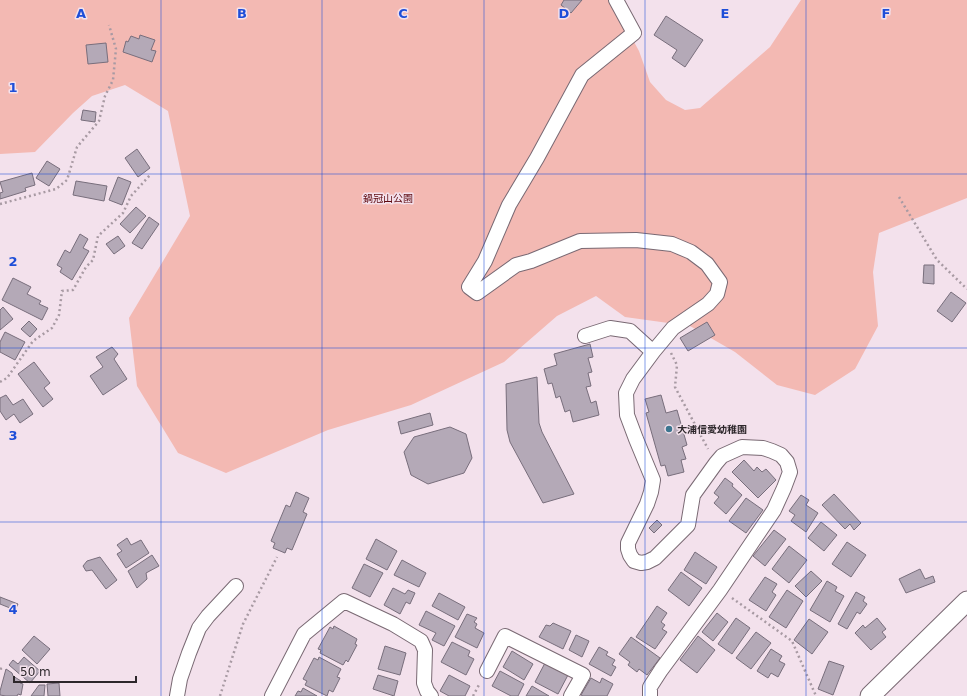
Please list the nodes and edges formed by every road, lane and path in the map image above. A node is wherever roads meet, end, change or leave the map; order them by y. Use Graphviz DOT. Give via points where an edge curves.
graph roads {
  1 [pos="616,0"];
  2 [pos="109,25"];
  3 [pos="151,174"];
  4 [pos="899,197"];
  5 [pos="0,204"];
  6 [pos="967,289"];
  7 [pos="585,336"];
  8 [pos="664,339"];
  9 [pos="652,352"];
  10 [pos="0,382"];
  11 [pos="705,442"];
  12 [pos="277,556"];
  13 [pos="236,586"];
  14 [pos="720,590"];
  15 [pos="967,601"];
  16 [pos="0,668"];
  17 [pos="0,671"];
  18 [pos="487,671"];
  19 [pos="177,696"];
  20 [pos="220,696"];
  21 [pos="272,696"];
  22 [pos="431,696"];
  23 [pos="571,696"];
  24 [pos="650,696"];
  25 [pos="816,696"];
  26 [pos="870,696"];
  1 -- 8 [label="street" via="634,33 582,75 509,205 485,261 469,287 477,293 516,265 531,262 580,241 636,240 672,244 691,252 707,264 720,282 717,294 708,304 673,328"];
  2 -- 5 [label="path" via="116,49 113,80 105,96 99,121 78,147 68,180 56,189"];
  3 -- 10 [label="path" via="131,196 123,212 98,236 93,260 73,290 62,291 58,315 52,328 33,341 7,378"];
  4 -- 6 [label="path" via="937,260"];
  7 -- 9 [label="street" via="610,328 630,331"];
  8 -- 9 [label="street"];
  8 -- 11 [label="path" via="677,365 676,387"];
  9 -- 14 [label="street" via="626,394 627,415 653,480 647,504 628,543 634,561 641,563 655,558 688,525 693,495 722,456 742,447 763,448 781,455 787,462 790,472 774,510"];
  12 -- 20 [label="path" via="243,624"];
  13 -- 19 [label="street" via="199,628 180,679"];
  14 -- 24 [label="street" via="661,670 650,687"];
  14 -- 25 [label="path" via="792,641"];
  15 -- 26 [label="street"];
  16 -- 17 [label="path"];
  18 -- 23 [label="street" via="505,636 583,675"];
  21 -- 22 [label="street" via="304,634 344,601 393,624 421,641 425,650 424,682 426,691"];
}
